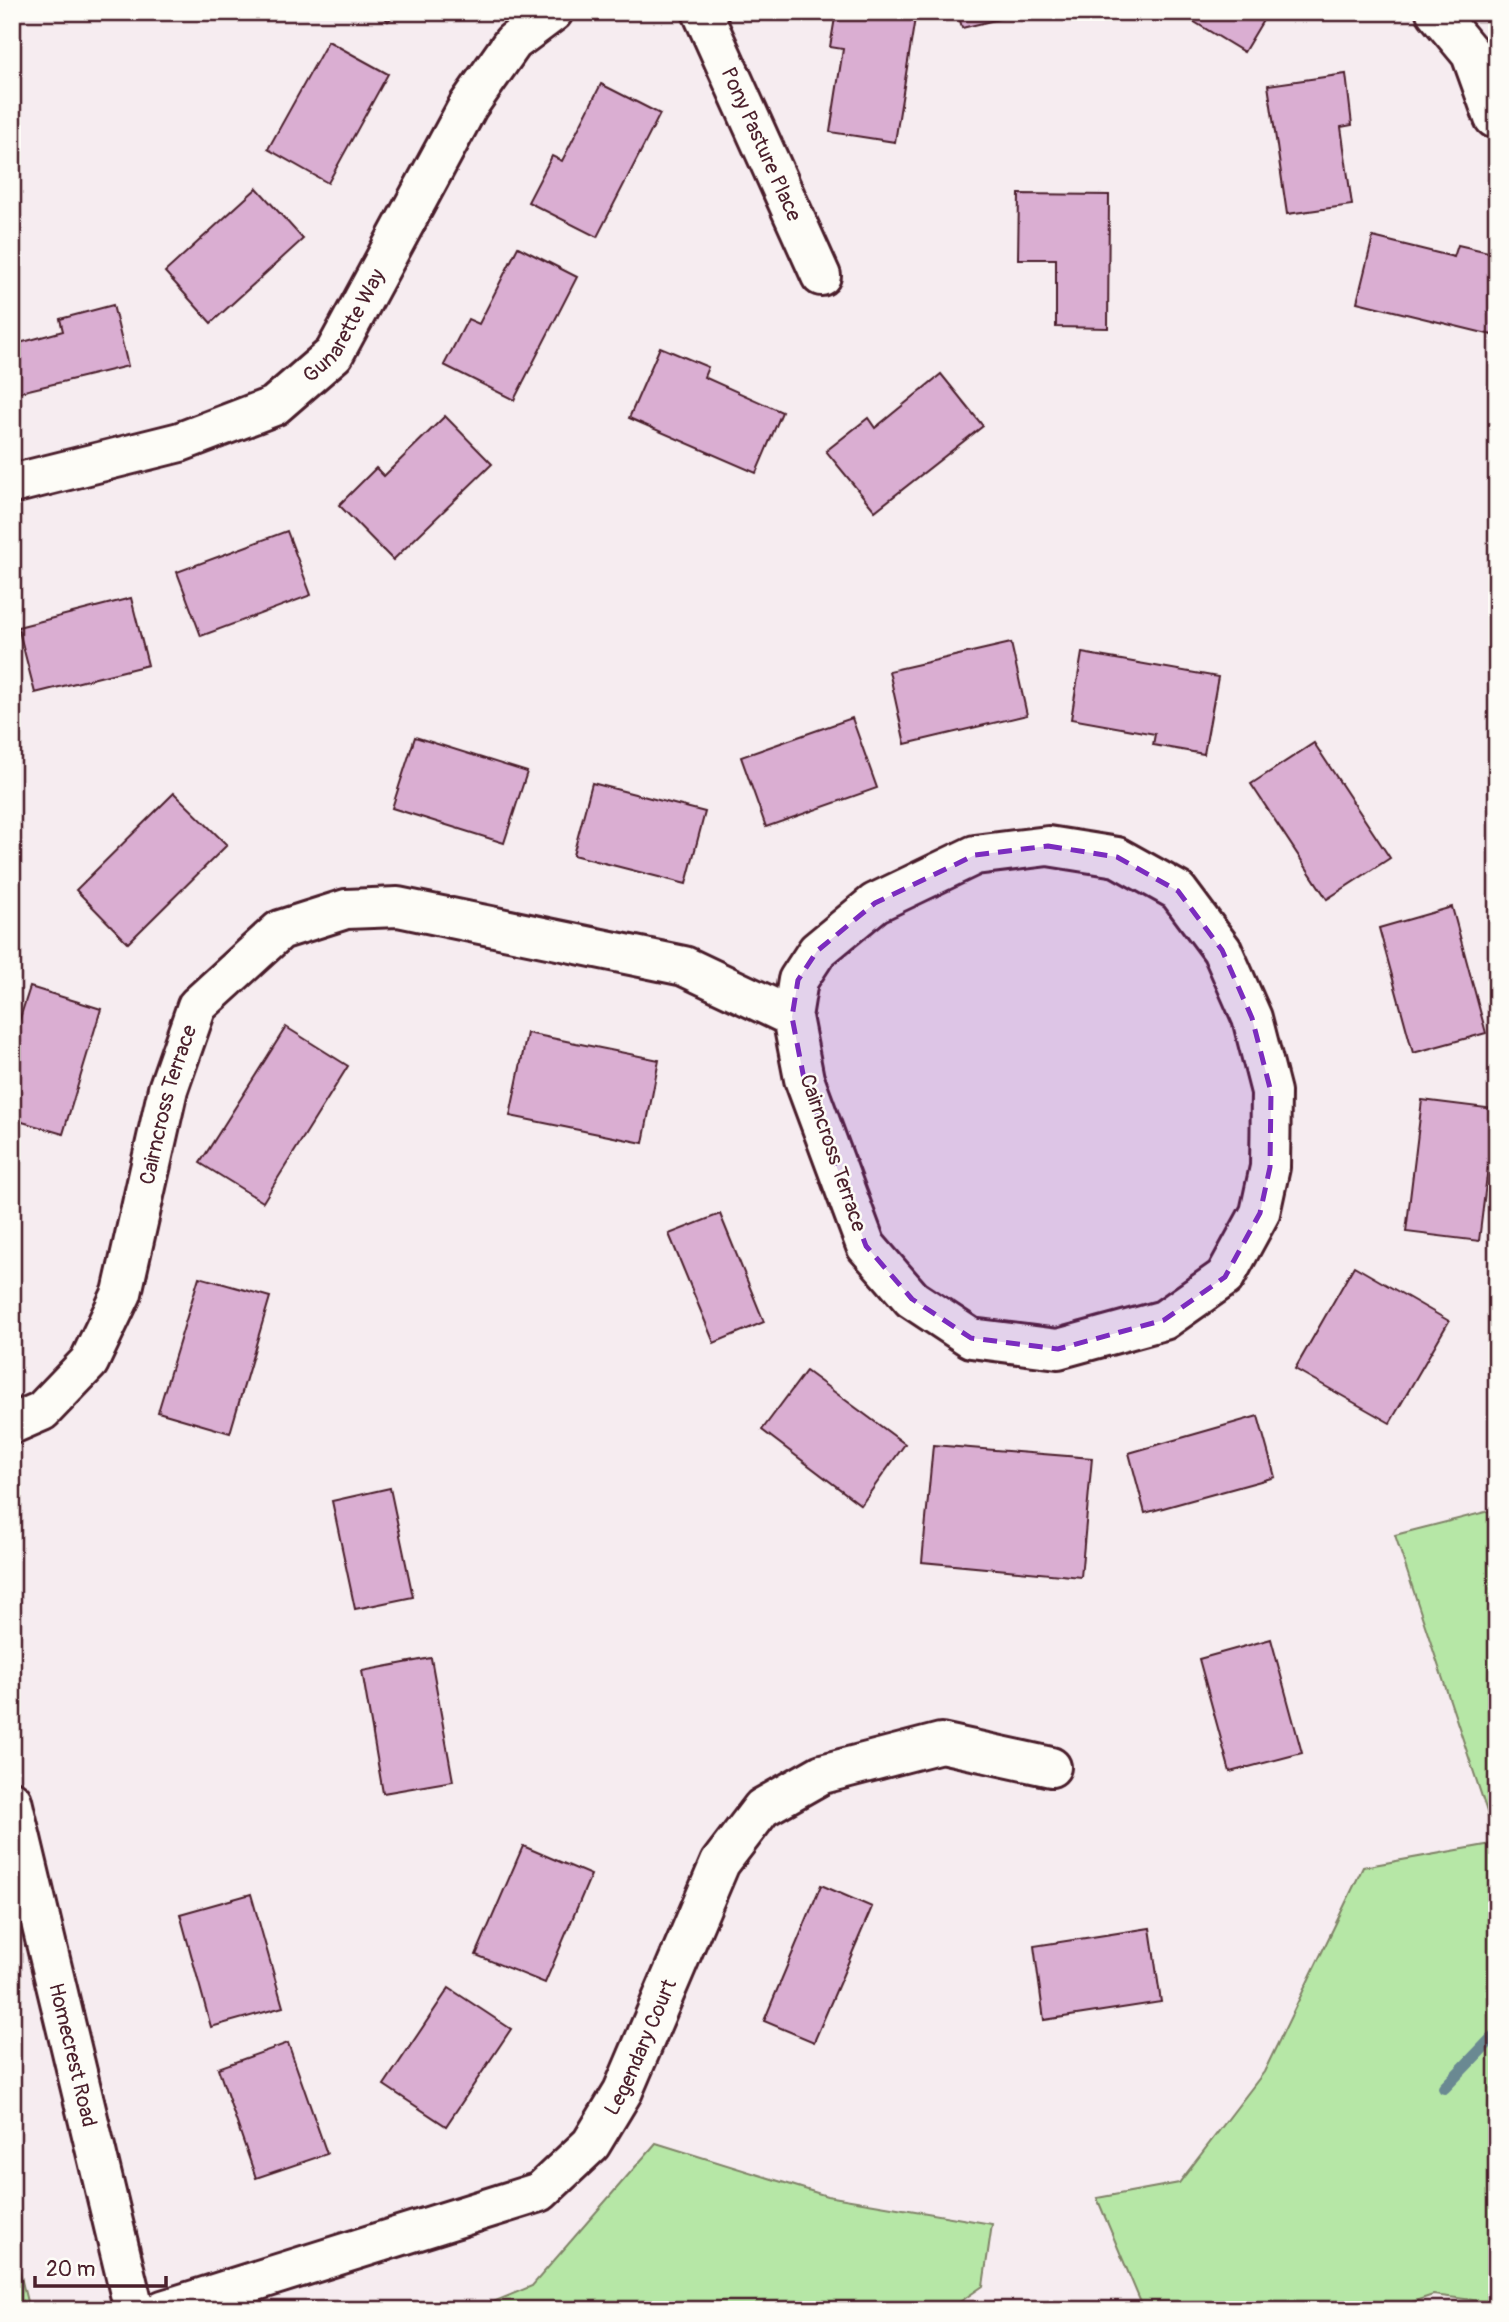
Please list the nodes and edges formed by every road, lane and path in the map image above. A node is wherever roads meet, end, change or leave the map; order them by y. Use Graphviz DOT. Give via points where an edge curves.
graph roads {
  1 [pos="554,12"];
  2 [pos="702,12"];
  3 [pos="1436,12"];
  4 [pos="1494,118"];
  5 [pos="821,276"];
  6 [pos="12,484"];
  7 [pos="792,1017"];
  8 [pos="12,1424"];
  9 [pos="1051,1767"];
  10 [pos="12,1801"];
  11 [pos="134,2310"];
  12 [pos="163,2310"];
  1 -- 6 [label="street, Gunarette Way" via="513,42 468,106 334,354 274,406 180,442"];
  2 -- 5 [label="street, Pony Pasture Place"];
  3 -- 4 [label="street" via="1471,54"];
  7 -- 7 [label="street, Cairncross Terrace" via="804,1079 866,1246 912,1299 971,1338 1058,1349 1164,1320 1225,1277 1260,1213 1270,1167 1271,1092 1252,1018 1222,950 1178,891 1117,857 1048,846 975,855 875,903 817,951 798,980"];
  7 -- 8 [label="street, Cairncross Terrace" via="684,966 398,907 346,909 280,930 197,1006 168,1090 121,1293 89,1362 42,1411"];
  9 -- 12 [label="street, Legendary Court" via="942,1743 822,1774 762,1808 720,1863 623,2091 591,2144 540,2192"];
  10 -- 11 [label="street, Homecrest Road"];
}
